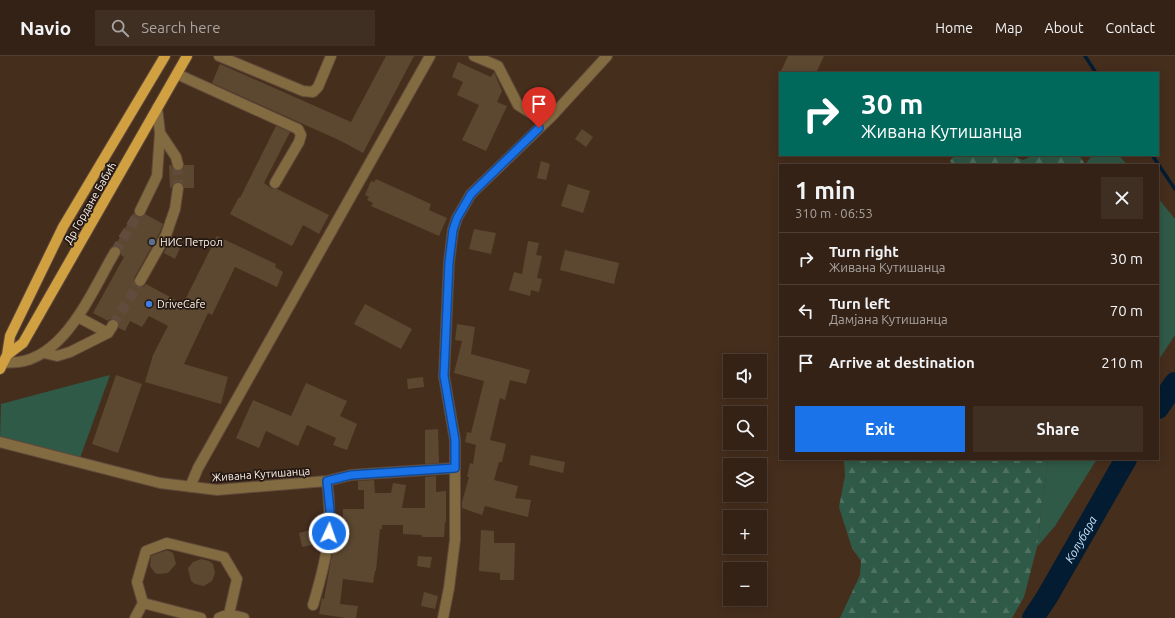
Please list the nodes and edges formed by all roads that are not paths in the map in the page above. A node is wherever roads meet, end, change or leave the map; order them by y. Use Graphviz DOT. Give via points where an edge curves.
graph roads {
  1 [pos="165,56"];
  2 [pos="187,56"];
  3 [pos="219,56"];
  4 [pos="331,56"];
  5 [pos="430,56"];
  6 [pos="474,56"];
  7 [pos="607,56"];
  8 [pos="177,74"];
  9 [pos="157,108"];
  10 [pos="551,117"];
  11 [pos="160,133"];
  12 [pos="178,165"];
  13 [pos="275,183"];
  14 [pos="178,188"];
  15 [pos="140,211"];
  16 [pos="115,252"];
  17 [pos="140,281"];
  18 [pos="78,317"];
  19 [pos="44,354"];
  20 [pos="3,362"];
  21 [pos="0,442"];
  22 [pos="455,468"];
  23 [pos="327,481"];
  24 [pos="190,487"];
  25 [pos="143,603"];
  26 [pos="313,605"];
  27 [pos="229,614"];
  28 [pos="135,618"];
  29 [pos="201,618"];
  30 [pos="219,618"];
  31 [pos="244,618"];
  32 [pos="443,618"];
  1 -- 20 [label="main road, Др Гордане Бабић" via="64,227 10,336"];
  2 -- 8 [label="main road, Др Гордане Бабић"];
  3 -- 4 [label="street" via="303,91 313,92 318,87"];
  5 -- 24 [label="street" via="198,468"];
  6 -- 10 [label="street" via="498,66 518,105 534,115"];
  7 -- 10 [label="street"];
  8 -- 9 [label="main road, Др Гордане Бабић"];
  8 -- 13 [label="street" via="298,129 301,135 299,142"];
  9 -- 11 [label="street"];
  9 -- 20 [label="main road, Др Гордане Бабић" via="23,344"];
  10 -- 22 [label="street" via="471,194 453,230 449,262 444,376 455,440"];
  11 -- 12 [label="street"];
  11 -- 15 [label="street" via="157,176"];
  14 -- 17 [label="street" via="175,209 166,235"];
  16 -- 18 [label="street"];
  18 -- 19 [label="street"];
  18 -- 19 [label="street" via="111,329 70,352 57,356"];
  19 -- 20 [label="street" via="14,363"];
  21 -- 24 [label="street, Живана Кутишанца" via="160,483"];
  22 -- 23 [label="street, Живана Кутишанца" via="351,475"];
  22 -- 32 [label="street" via="455,540"];
  23 -- 24 [label="street, Живана Кутишанца" via="217,490"];
  23 -- 26 [label="street" via="330,511 327,553"];
  25 -- 27 [label="street" via="137,582 146,551 166,543 224,557 237,579"];
  25 -- 28 [label="street"];
  25 -- 29 [label="street"];
  27 -- 30 [label="street"];
  27 -- 31 [label="street"];
}
